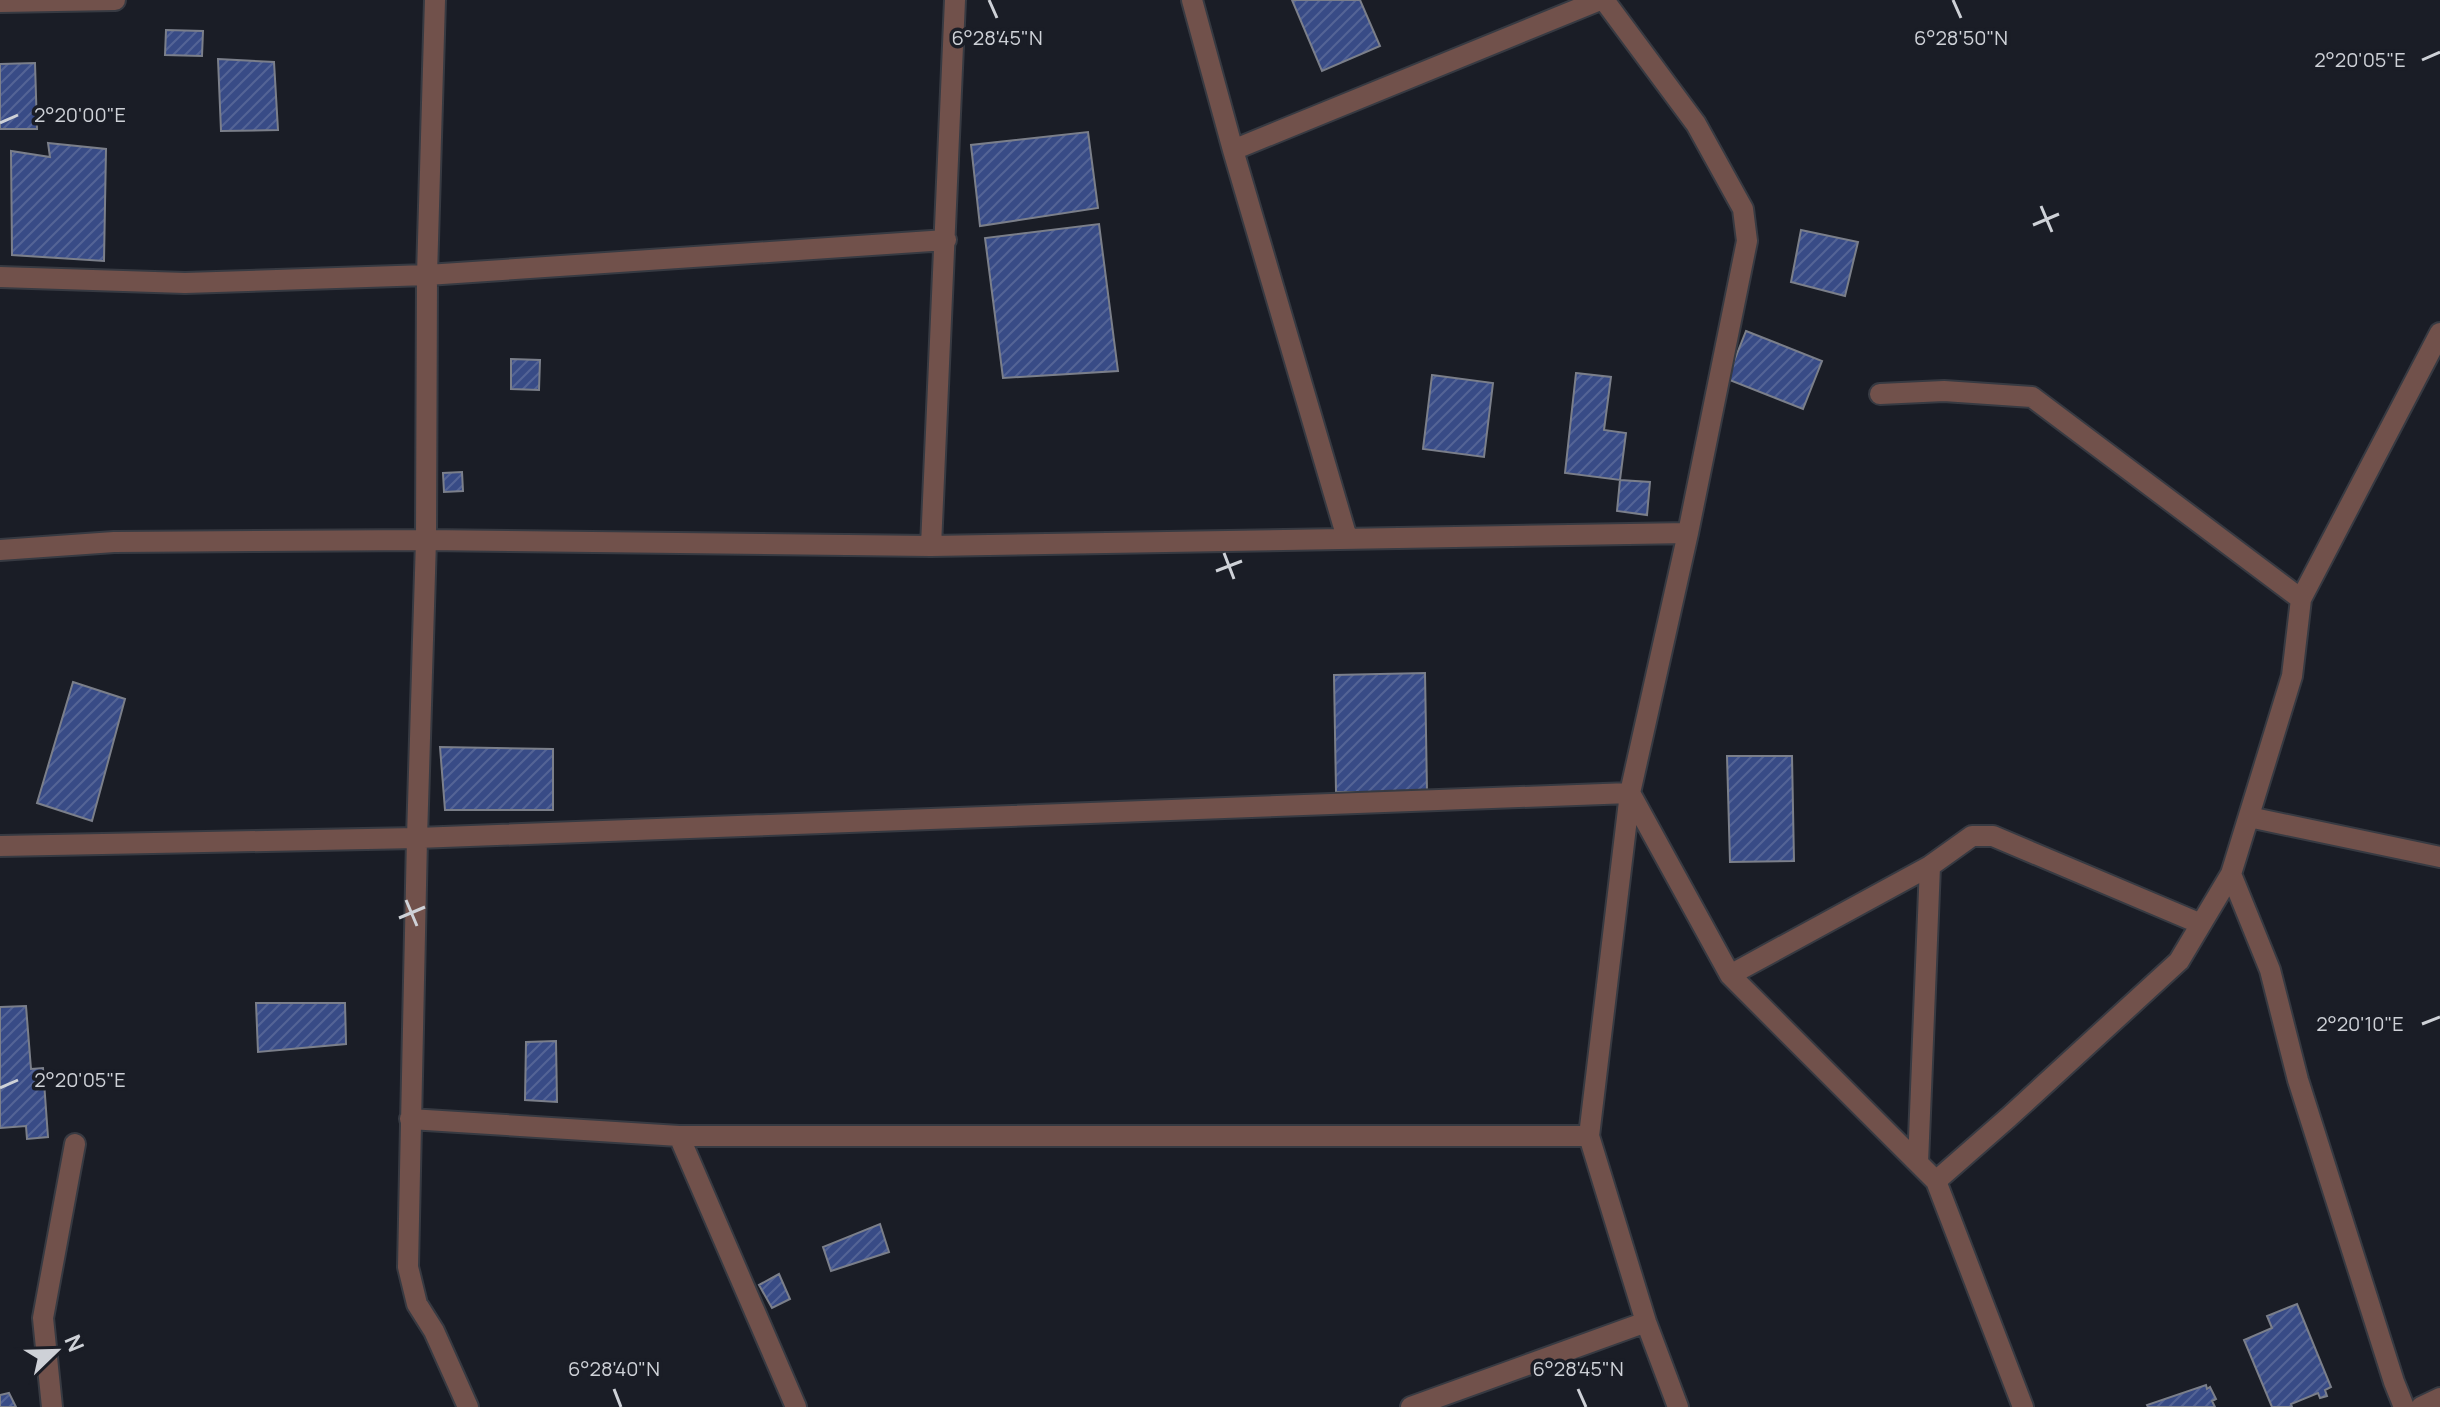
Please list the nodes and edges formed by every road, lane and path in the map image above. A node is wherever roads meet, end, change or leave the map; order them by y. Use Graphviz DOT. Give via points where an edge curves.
graph roads {
  1 [pos="115,0"];
  2 [pos="435,0"];
  3 [pos="955,0"];
  4 [pos="1192,0"];
  5 [pos="1602,0"];
  6 [pos="0,2"];
  7 [pos="1233,150"];
  8 [pos="946,240"];
  9 [pos="427,275"];
  10 [pos="0,277"];
  11 [pos="2440,333"];
  12 [pos="1880,394"];
  13 [pos="1688,533"];
  14 [pos="1347,538"];
  15 [pos="426,540"];
  16 [pos="931,546"];
  17 [pos="0,550"];
  18 [pos="2301,599"];
  19 [pos="1630,793"];
  20 [pos="2249,817"];
  21 [pos="417,838"];
  22 [pos="0,846"];
  23 [pos="2440,857"];
  24 [pos="1930,866"];
  25 [pos="2231,874"];
  26 [pos="2201,924"];
  27 [pos="1730,975"];
  28 [pos="410,1119"];
  29 [pos="679,1136"];
  30 [pos="1589,1136"];
  31 [pos="75,1144"];
  32 [pos="1918,1163"];
  33 [pos="1936,1181"];
  34 [pos="1646,1322"];
  35 [pos="2440,1398"];
  36 [pos="2020,1406"];
  37 [pos="52,1407"];
  38 [pos="468,1407"];
  39 [pos="796,1407"];
  40 [pos="1411,1407"];
  41 [pos="1678,1407"];
  42 [pos="2404,1407"];
  43 [pos="2421,1407"];
  1 -- 6 [label="street"];
  2 -- 9 [label="street"];
  3 -- 8 [label="street"];
  4 -- 7 [label="street"];
  5 -- 7 [label="street"];
  5 -- 13 [label="street" via="1696,124 1743,209 1747,241"];
  7 -- 14 [label="street"];
  8 -- 9 [label="street"];
  8 -- 16 [label="street"];
  9 -- 10 [label="street" via="185,283"];
  9 -- 15 [label="street"];
  11 -- 18 [label="street"];
  12 -- 18 [label="street" via="1944,391 2032,397"];
  13 -- 14 [label="street"];
  13 -- 19 [label="street"];
  14 -- 16 [label="street"];
  15 -- 16 [label="street"];
  15 -- 17 [label="street" via="114,542"];
  15 -- 21 [label="street"];
  18 -- 20 [label="street" via="2292,676"];
  19 -- 21 [label="street"];
  19 -- 27 [label="street"];
  19 -- 30 [label="street"];
  20 -- 23 [label="street"];
  20 -- 25 [label="street"];
  21 -- 22 [label="street"];
  21 -- 28 [label="street"];
  24 -- 26 [label="street" via="1972,836 1993,836"];
  24 -- 27 [label="street"];
  24 -- 32 [label="street"];
  25 -- 26 [label="street"];
  25 -- 42 [label="street" via="2270,970 2298,1080"];
  26 -- 33 [label="street" via="2179,961"];
  27 -- 32 [label="street"];
  28 -- 29 [label="street"];
  28 -- 38 [label="street" via="408,1267 417,1304"];
  29 -- 30 [label="street"];
  29 -- 39 [label="street"];
  30 -- 34 [label="street"];
  31 -- 37 [label="street" via="43,1318"];
  32 -- 33 [label="street"];
  33 -- 36 [label="street"];
  34 -- 40 [label="street"];
  34 -- 41 [label="street"];
  35 -- 43 [label="street"];
}
